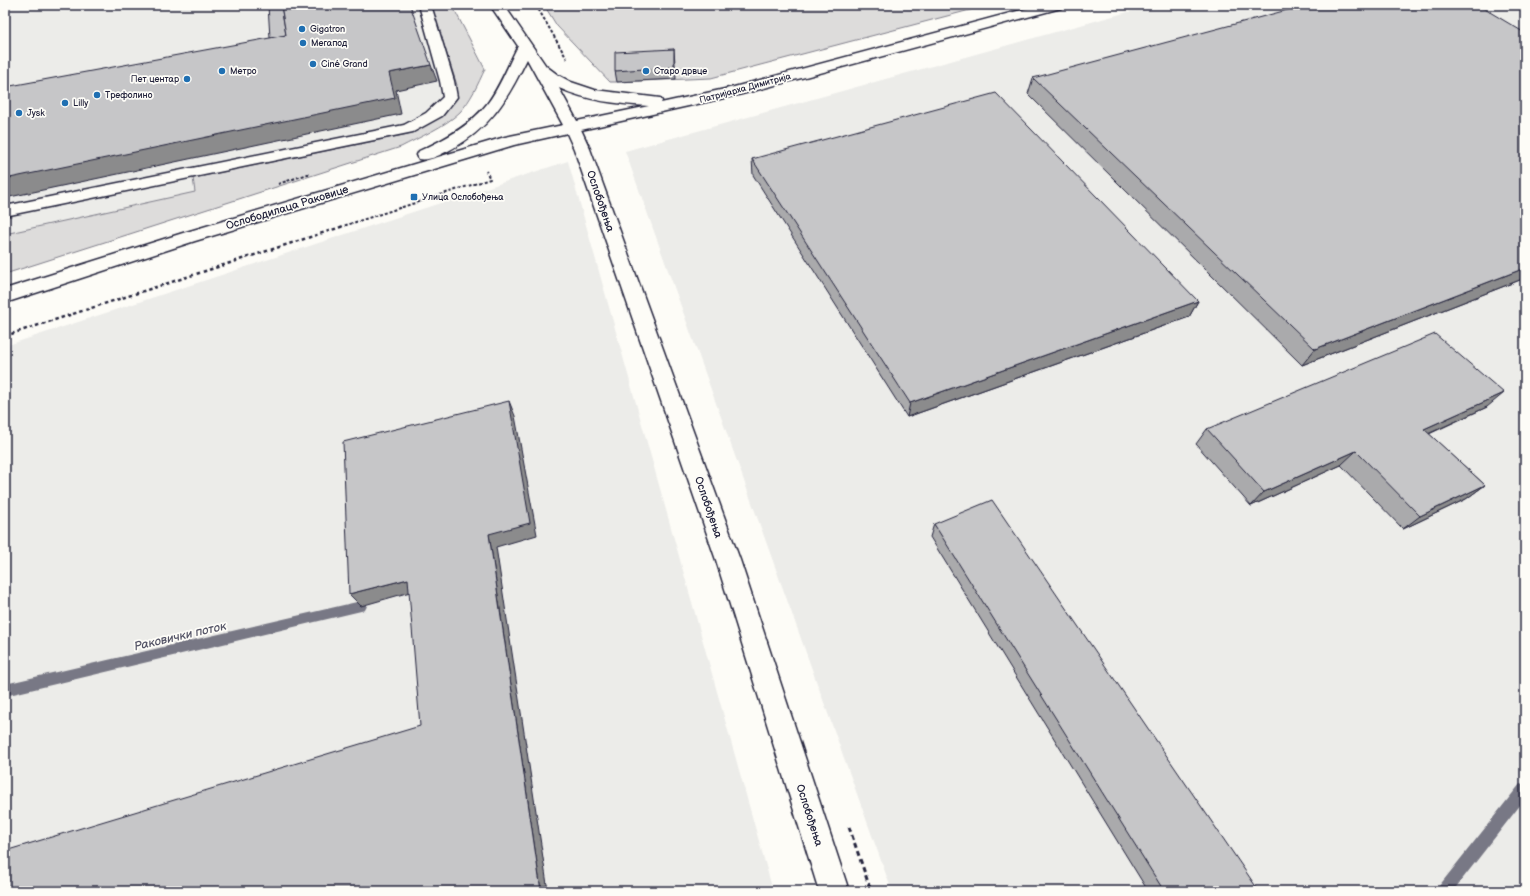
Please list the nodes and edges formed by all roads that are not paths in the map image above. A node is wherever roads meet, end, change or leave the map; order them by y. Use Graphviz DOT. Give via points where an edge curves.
graph roads {
  1 [pos="425,5"];
  2 [pos="497,5"];
  3 [pos="1056,5"];
  4 [pos="525,46"];
  5 [pos="541,69"];
  6 [pos="695,101"];
  7 [pos="572,127"];
  8 [pos="359,185"];
  9 [pos="5,211"];
  10 [pos="5,296"];
  11 [pos="834,891"];
  1 -- 9 [label="lane" via="450,97 441,110 427,121 408,129"];
  2 -- 4 [label="main road"];
  3 -- 6 [label="main road, Патријарха Димитрија"];
  4 -- 5 [label="main road"];
  4 -- 8 [label="main road" via="493,107 470,130 440,148"];
  5 -- 6 [label="main road" via="562,84 600,96 632,101"];
  5 -- 7 [label="main road"];
  6 -- 7 [label="main road, Патријарха Димитрија"];
  7 -- 8 [label="main road, Ослободилаца Раковице" via="511,141"];
  7 -- 11 [label="main road, Ослобођења" via="585,156 728,560"];
  8 -- 10 [label="main road, Ослободилаца Раковице"];
}
